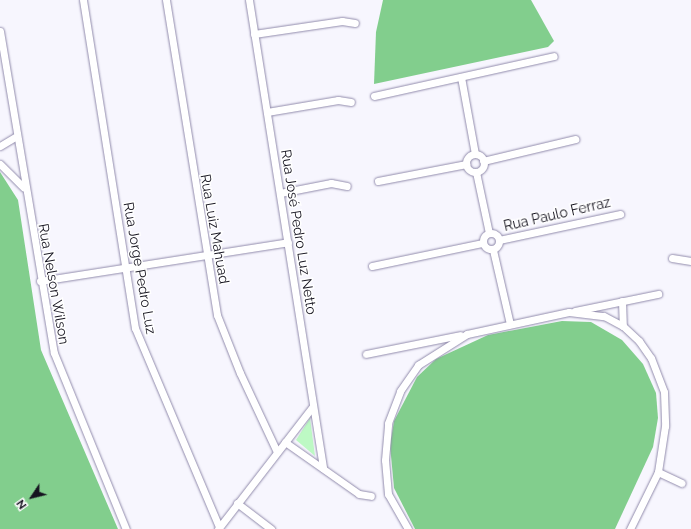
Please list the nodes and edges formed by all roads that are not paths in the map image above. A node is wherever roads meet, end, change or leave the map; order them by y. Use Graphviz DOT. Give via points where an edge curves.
graph roads {
  1 [pos="83,0"];
  2 [pos="166,0"];
  3 [pos="249,0"];
  4 [pos="355,23"];
  5 [pos="0,32"];
  6 [pos="254,34"];
  7 [pos="554,56"];
  8 [pos="461,77"];
  9 [pos="374,96"];
  10 [pos="352,102"];
  11 [pos="267,112"];
  12 [pos="15,137"];
  13 [pos="575,139"];
  14 [pos="0,146"];
  15 [pos="474,154"];
  16 [pos="483,161"];
  17 [pos="0,164"];
  18 [pos="466,164"];
  19 [pos="476,172"];
  20 [pos="378,181"];
  21 [pos="346,186"];
  22 [pos="24,187"];
  23 [pos="280,193"];
  24 [pos="620,214"];
  25 [pos="489,233"];
  26 [pos="499,240"];
  27 [pos="288,242"];
  28 [pos="482,243"];
  29 [pos="493,250"];
  30 [pos="206,254"];
  31 [pos="672,258"];
  32 [pos="691,261"];
  33 [pos="372,266"];
  34 [pos="124,267"];
  35 [pos="40,281"];
  36 [pos="658,294"];
  37 [pos="622,301"];
  38 [pos="569,312"];
  39 [pos="510,324"];
  40 [pos="623,326"];
  41 [pos="467,334"];
  42 [pos="366,354"];
  43 [pos="313,406"];
  44 [pos="285,442"];
  45 [pos="277,452"];
  46 [pos="323,468"];
  47 [pos="658,472"];
  48 [pos="682,483"];
  49 [pos="371,496"];
  50 [pos="237,504"];
  51 [pos="219,528"];
  52 [pos="126,529"];
  53 [pos="272,529"];
  54 [pos="408,529"];
  55 [pos="630,529"];
  1 -- 34 [label="street, Rua Jorge Pedro Luz"];
  2 -- 30 [label="street, Rua Luiz Mahuad"];
  3 -- 6 [label="street, Rua José Pedro Luz Netto"];
  4 -- 6 [label="street" via="342,21"];
  5 -- 12 [label="street, Rua Nelson Wilson"];
  6 -- 11 [label="street, Rua José Pedro Luz Netto"];
  7 -- 8 [label="street"];
  8 -- 9 [label="street"];
  8 -- 15 [label="street"];
  10 -- 11 [label="street" via="338,100"];
  11 -- 23 [label="street, Rua José Pedro Luz Netto"];
  12 -- 14 [label="street"];
  12 -- 22 [label="street, Rua Nelson Wilson"];
  13 -- 16 [label="street"];
  15 -- 16 [label="street"];
  15 -- 18 [label="street"];
  16 -- 19 [label="street"];
  17 -- 22 [label="street"];
  18 -- 19 [label="street"];
  18 -- 20 [label="street"];
  19 -- 25 [label="street"];
  21 -- 23 [label="street" via="331,183"];
  22 -- 35 [label="street, Rua Nelson Wilson"];
  23 -- 27 [label="street, Rua José Pedro Luz Netto"];
  24 -- 26 [label="street, Rua Paulo Ferraz"];
  25 -- 26 [label="street"];
  25 -- 28 [label="street"];
  26 -- 29 [label="street"];
  27 -- 30 [label="street"];
  27 -- 43 [label="street, Rua José Pedro Luz Netto"];
  28 -- 29 [label="street" via="485,248"];
  28 -- 33 [label="street"];
  29 -- 39 [label="street"];
  30 -- 34 [label="street"];
  30 -- 45 [label="street, Rua Luiz Mahuad" via="217,315 240,373"];
  31 -- 32 [label="street"];
  34 -- 35 [label="street"];
  34 -- 51 [label="street, Rua Jorge Pedro Luz" via="144,355"];
  35 -- 52 [label="street, Rua Nelson Wilson" via="54,353"];
  36 -- 37 [label="street"];
  37 -- 38 [label="street"];
  37 -- 40 [label="street"];
  38 -- 39 [label="street"];
  38 -- 40 [label="street" via="604,316"];
  39 -- 41 [label="street"];
  40 -- 47 [label="street" via="639,341 651,358 664,392 665,426"];
  41 -- 42 [label="street"];
  41 -- 54 [label="street" via="418,365 400,391 388,423 385,460 388,494"];
  43 -- 44 [label="street"];
  43 -- 46 [label="street, Rua José Pedro Luz Netto"];
  44 -- 45 [label="street"];
  44 -- 46 [label="street"];
  45 -- 50 [label="street"];
  46 -- 49 [label="street" via="359,494"];
  47 -- 48 [label="street"];
  47 -- 55 [label="street"];
  50 -- 51 [label="street"];
  50 -- 53 [label="street"];
}
